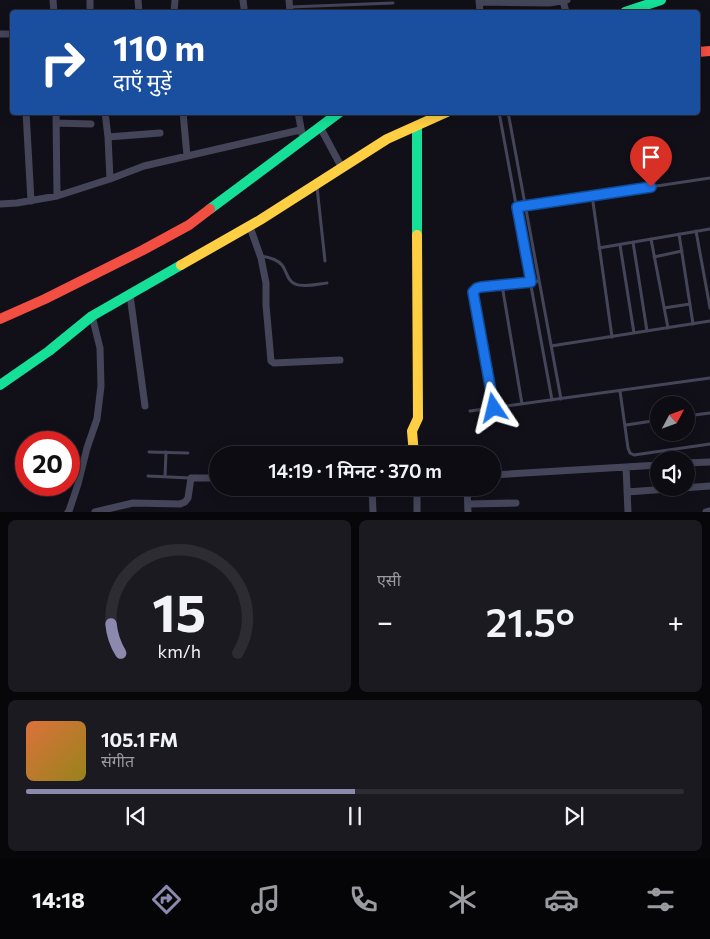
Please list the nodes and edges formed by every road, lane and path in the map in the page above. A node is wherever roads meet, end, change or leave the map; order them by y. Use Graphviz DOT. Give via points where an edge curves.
graph roads {
  1 [pos="661,0"];
  2 [pos="479,1"];
  3 [pos="565,1"];
  4 [pos="549,2"];
  5 [pos="393,3"];
  6 [pos="289,6"];
  7 [pos="631,10"];
  8 [pos="26,115"];
  9 [pos="56,115"];
  10 [pos="105,115"];
  11 [pos="183,115"];
  12 [pos="299,115"];
  13 [pos="336,115"];
  14 [pos="440,115"];
  15 [pos="500,115"];
  16 [pos="509,115"];
  17 [pos="56,123"];
  18 [pos="91,124"];
  19 [pos="320,126"];
  20 [pos="416,126"];
  21 [pos="160,132"];
  22 [pos="302,135"];
  23 [pos="108,137"];
  24 [pos="187,156"];
  25 [pos="342,168"];
  26 [pos="710,178"];
  27 [pos="110,179"];
  28 [pos="316,184"];
  29 [pos="592,195"];
  30 [pos="57,196"];
  31 [pos="31,201"];
  32 [pos="0,204"];
  33 [pos="525,205"];
  34 [pos="517,207"];
  35 [pos="250,227"];
  36 [pos="710,229"];
  37 [pos="696,231"];
  38 [pos="679,234"];
  39 [pos="651,239"];
  40 [pos="633,242"];
  41 [pos="620,245"];
  42 [pos="599,248"];
  43 [pos="682,251"];
  44 [pos="260,255"];
  45 [pos="654,257"];
  46 [pos="325,261"];
  47 [pos="539,281"];
  48 [pos="531,282"];
  49 [pos="327,284"];
  50 [pos="502,285"];
  51 [pos="130,296"];
  52 [pos="690,304"];
  53 [pos="664,308"];
  54 [pos="710,308"];
  55 [pos="92,316"];
  56 [pos="0,319"];
  57 [pos="710,321"];
  58 [pos="693,324"];
  59 [pos="668,328"];
  60 [pos="647,331"];
  61 [pos="634,333"];
  62 [pos="612,337"];
  63 [pos="551,346"];
  64 [pos="340,360"];
  65 [pos="710,378"];
  66 [pos="0,385"];
  67 [pos="620,391"];
  68 [pos="561,399"];
  69 [pos="552,400"];
  70 [pos="522,404"];
  71 [pos="145,406"];
  72 [pos="494,408"];
  73 [pos="470,411"];
  74 [pos="710,413"];
  75 [pos="695,415"];
  76 [pos="650,421"];
  77 [pos="626,424"];
  78 [pos="710,444"];
  79 [pos="413,446"];
  80 [pos="150,452"];
  81 [pos="166,452"];
  82 [pos="188,453"];
  83 [pos="710,462"];
  84 [pos="695,463"];
  85 [pos="650,466"];
  86 [pos="626,467"];
  87 [pos="501,475"];
  88 [pos="148,476"];
  89 [pos="165,477"];
  90 [pos="191,478"];
  91 [pos="209,478"];
  92 [pos="710,486"];
  93 [pos="627,492"];
  94 [pos="372,496"];
  95 [pos="417,496"];
  96 [pos="516,503"];
  97 [pos="468,508"];
  98 [pos="70,511"];
  99 [pos="710,511"];
  100 [pos="94,512"];
  101 [pos="373,512"];
  102 [pos="417,512"];
  103 [pos="628,512"];
  104 [pos="706,512"];
  1 -- 7 [label="main road"];
  2 -- 4 [label="street"];
  3 -- 4 [label="street"];
  5 -- 6 [label="lane"];
  8 -- 31 [label="street"];
  9 -- 17 [label="street"];
  10 -- 23 [label="street"];
  11 -- 24 [label="street"];
  12 -- 22 [label="street"];
  13 -- 19 [label="main road"];
  14 -- 20 [label="main road"];
  15 -- 34 [label="lane"];
  16 -- 33 [label="lane"];
  17 -- 18 [label="street"];
  17 -- 30 [label="street"];
  19 -- 22 [label="main road"];
  19 -- 25 [label="street"];
  20 -- 25 [label="main road" via="387,139"];
  20 -- 79 [label="main road" via="418,418 412,427"];
  21 -- 23 [label="street"];
  22 -- 24 [label="street"];
  22 -- 56 [label="main road" via="189,225"];
  23 -- 27 [label="street"];
  24 -- 27 [label="street" via="144,166"];
  25 -- 28 [label="main road"];
  26 -- 29 [label="lane"];
  27 -- 30 [label="street"];
  28 -- 35 [label="main road"];
  28 -- 46 [label="lane"];
  29 -- 33 [label="lane"];
  29 -- 42 [label="lane"];
  30 -- 31 [label="street"];
  31 -- 32 [label="street"];
  33 -- 34 [label="lane"];
  33 -- 47 [label="lane"];
  34 -- 48 [label="lane"];
  35 -- 44 [label="street"];
  35 -- 51 [label="main road"];
  36 -- 37 [label="lane"];
  37 -- 38 [label="lane"];
  37 -- 54 [label="lane"];
  38 -- 39 [label="lane"];
  38 -- 43 [label="lane"];
  39 -- 40 [label="lane"];
  39 -- 45 [label="lane"];
  40 -- 41 [label="lane"];
  40 -- 60 [label="lane"];
  41 -- 42 [label="lane"];
  41 -- 61 [label="lane"];
  42 -- 62 [label="lane"];
  43 -- 45 [label="lane"];
  43 -- 52 [label="lane"];
  44 -- 49 [label="lane" via="279,262 295,284"];
  44 -- 64 [label="street" via="266,283 270,361"];
  45 -- 53 [label="lane"];
  47 -- 48 [label="lane"];
  47 -- 63 [label="lane"];
  48 -- 50 [label="lane"];
  48 -- 69 [label="lane"];
  50 -- 70 [label="lane"];
  50 -- 72 [label="lane" via="477,288 473,292"];
  51 -- 55 [label="main road"];
  51 -- 71 [label="street"];
  52 -- 53 [label="lane"];
  52 -- 58 [label="lane"];
  53 -- 59 [label="lane"];
  55 -- 66 [label="main road"];
  55 -- 98 [label="street" via="100,348 101,386 97,419"];
  57 -- 58 [label="lane"];
  58 -- 59 [label="lane"];
  59 -- 60 [label="lane"];
  60 -- 61 [label="lane"];
  61 -- 62 [label="lane"];
  62 -- 63 [label="lane"];
  63 -- 68 [label="lane"];
  65 -- 67 [label="lane"];
  67 -- 68 [label="lane"];
  67 -- 77 [label="lane"];
  68 -- 69 [label="lane"];
  69 -- 70 [label="lane"];
  70 -- 72 [label="lane"];
  72 -- 73 [label="lane"];
  74 -- 75 [label="lane"];
  76 -- 77 [label="lane"];
  77 -- 78 [label="lane" via="629,450 634,455"];
  80 -- 81 [label="lane"];
  81 -- 82 [label="lane"];
  81 -- 89 [label="lane"];
  83 -- 84 [label="street"];
  85 -- 86 [label="street"];
  86 -- 87 [label="street"];
  86 -- 93 [label="street"];
  88 -- 89 [label="lane"];
  89 -- 90 [label="lane"];
  90 -- 91 [label="street"];
  90 -- 100 [label="street" via="188,498 180,504 133,503"];
  92 -- 93 [label="street"];
  93 -- 103 [label="street"];
  94 -- 101 [label="street"];
  95 -- 102 [label="street"];
  96 -- 97 [label="street"];
  99 -- 104 [label="street"];
}
